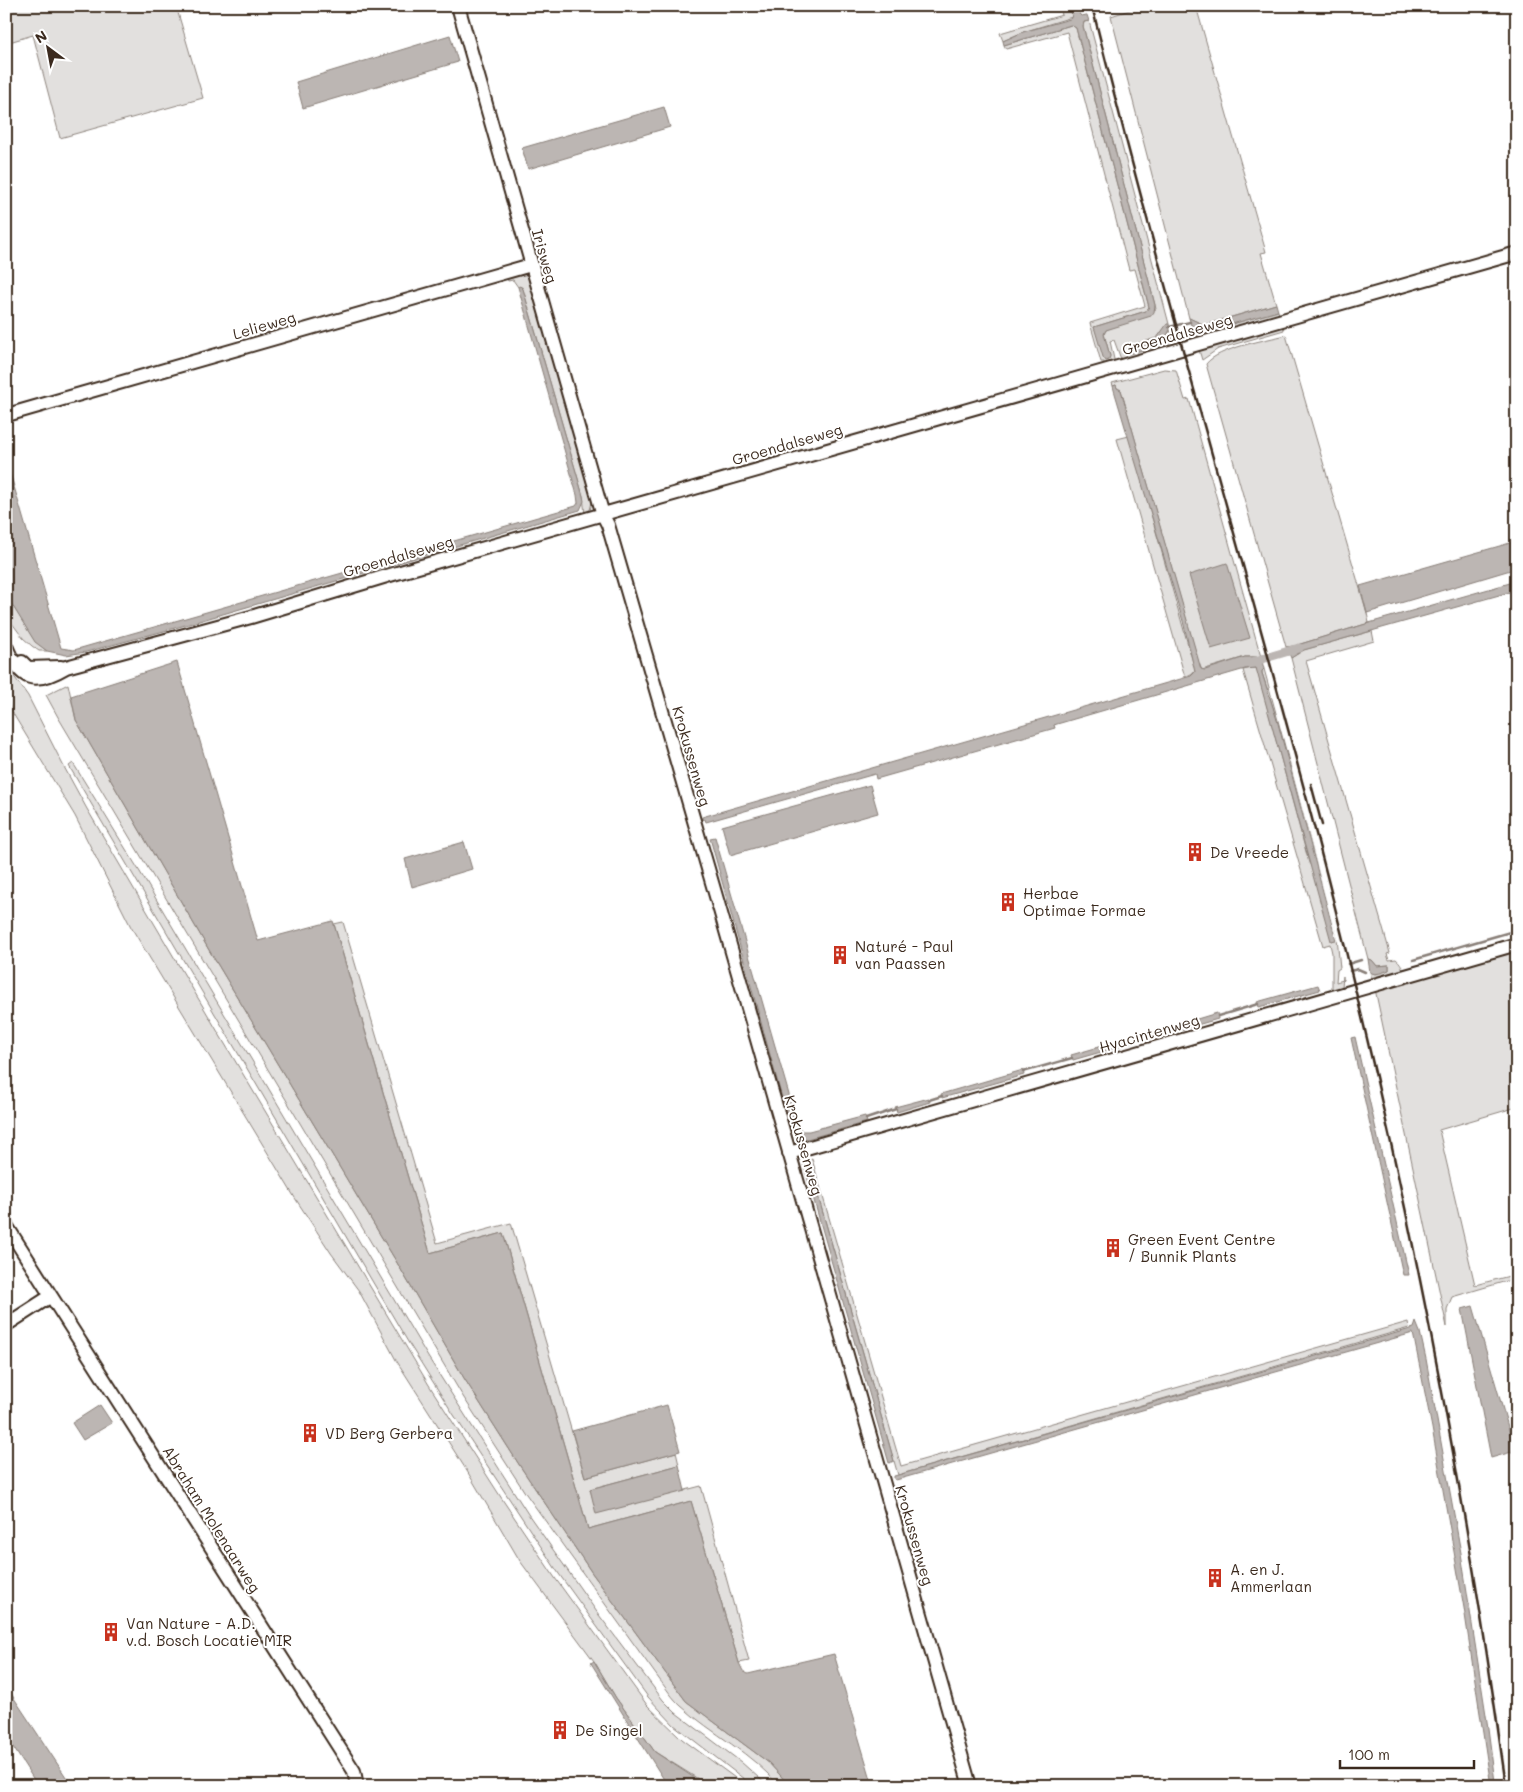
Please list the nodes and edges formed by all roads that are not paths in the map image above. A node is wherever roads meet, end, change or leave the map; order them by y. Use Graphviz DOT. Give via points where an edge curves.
graph roads {
  1 [pos="458,6"];
  2 [pos="1517,253"];
  3 [pos="531,265"];
  4 [pos="7,415"];
  5 [pos="603,515"];
  6 [pos="6,645"];
  7 [pos="22,662"];
  8 [pos="66,667"];
  9 [pos="32,679"];
  10 [pos="1517,944"];
  11 [pos="789,1153"];
  12 [pos="6,1225"];
  13 [pos="51,1296"];
  14 [pos="6,1325"];
  15 [pos="355,1786"];
  16 [pos="970,1786"];
  1 -- 3 [label="street, Irisweg"];
  2 -- 5 [label="street, Groendalseweg"];
  3 -- 4 [label="street, Lelieweg"];
  3 -- 5 [label="street, Irisweg"];
  5 -- 8 [label="street, Groendalseweg"];
  5 -- 11 [label="street, Krokussenweg"];
  6 -- 7 [label="street" via="14,648"];
  6 -- 9 [label="street" via="22,673"];
  7 -- 8 [label="street, Groendalseweg" via="28,668"];
  7 -- 9 [label="street"];
  8 -- 9 [label="street, Groendalseweg" via="57,673"];
  10 -- 11 [label="street, Hyacintenweg"];
  11 -- 16 [label="street, Krokussenweg"];
  12 -- 13 [label="street, Abraham Molenaarweg"];
  13 -- 14 [label="street"];
  13 -- 15 [label="street, Abraham Molenaarweg" via="354,1772"];
}
